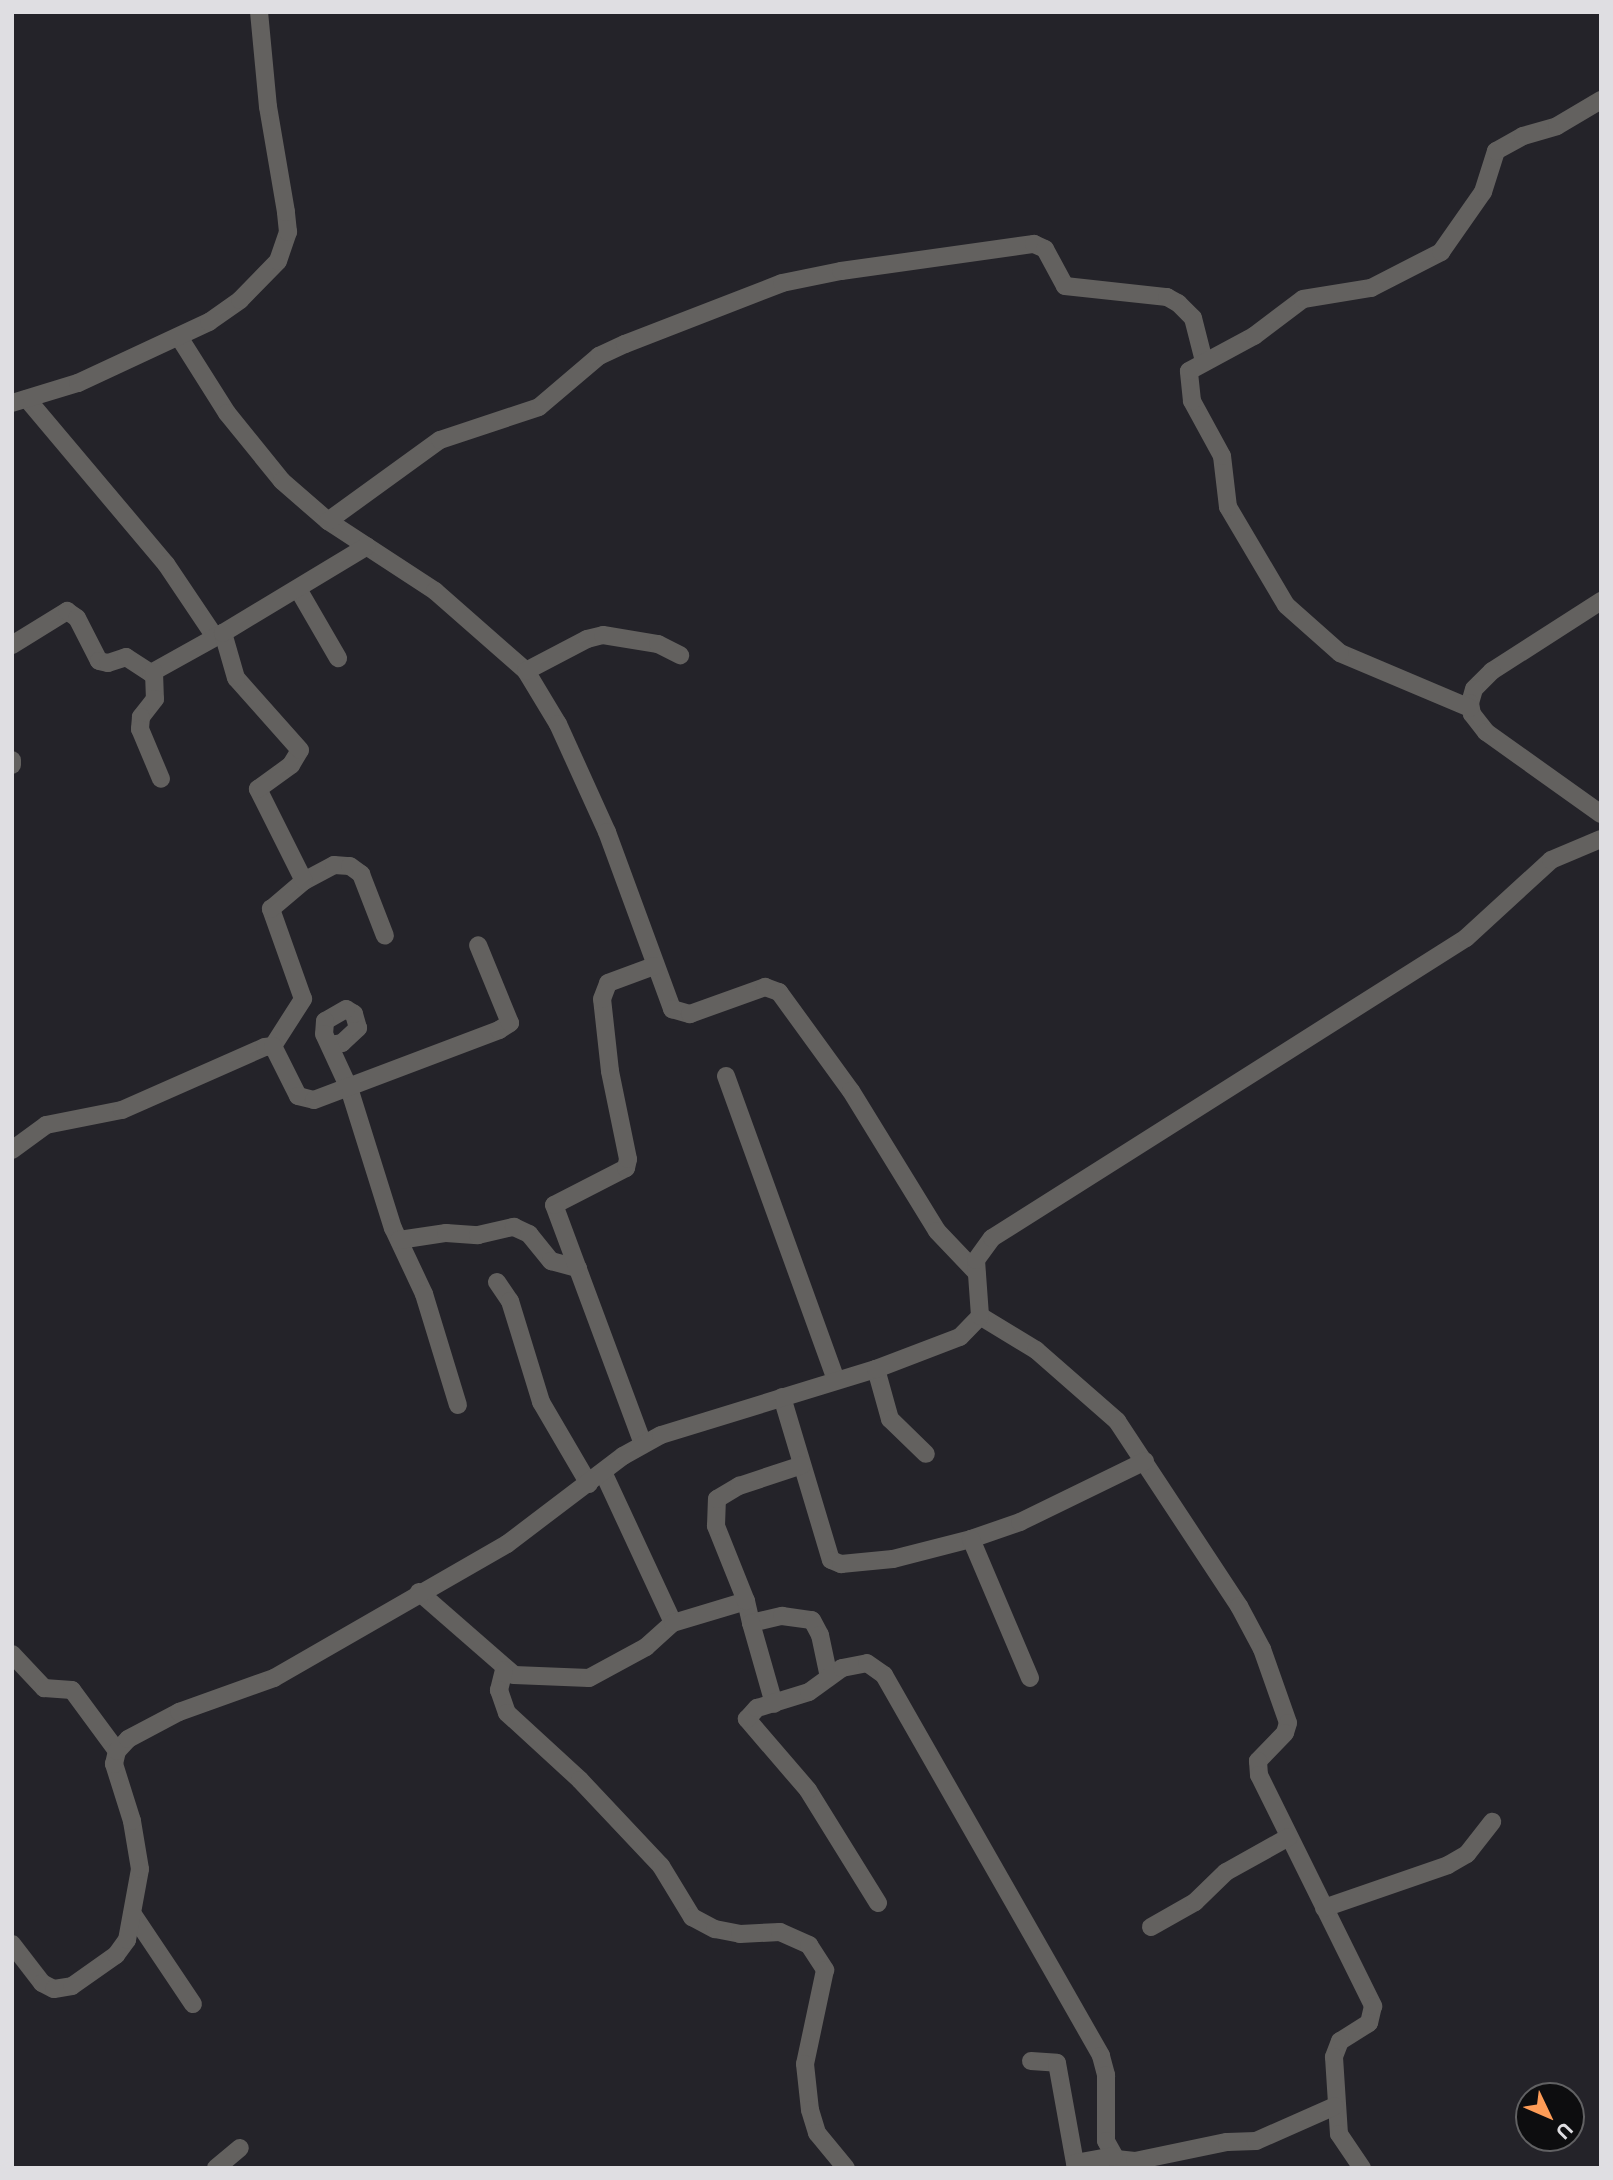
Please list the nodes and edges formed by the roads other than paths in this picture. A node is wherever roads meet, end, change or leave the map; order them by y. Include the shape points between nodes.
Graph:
1 (259, 12) edge
2 (1601, 100) edge
3 (179, 337) junction
4 (1204, 361) junction
5 (19, 401) edge
6 (328, 521) junction
7 (367, 546) junction
8 (298, 589) junction
9 (1601, 601) edge
10 (218, 633) junction
11 (12, 645) edge
12 (680, 655) dead end
13 (338, 658) dead end
14 (526, 671) junction
15 (154, 672) junction
16 (1470, 708) junction
17 (161, 779) dead end
18 (1601, 814) edge
19 (1601, 839) edge
20 (304, 881) junction
21 (385, 936) dead end
22 (478, 946) dead end
23 (654, 965) junction
24 (330, 1045) dead end
25 (273, 1046) junction
26 (726, 1076) dead end
27 (349, 1088) junction
28 (12, 1150) edge
29 (399, 1240) junction
30 (578, 1268) junction
31 (976, 1272) junction
32 (497, 1282) dead end
33 (980, 1316) junction
34 (876, 1368) junction
35 (836, 1380) junction
36 (782, 1397) junction
37 (458, 1405) dead end
38 (643, 1444) junction
39 (926, 1454) dead end
40 (1145, 1461) junction
41 (802, 1465) junction
42 (603, 1472) junction
43 (589, 1484) junction
44 (971, 1539) junction
45 (419, 1592) junction
46 (746, 1601) junction
47 (673, 1623) junction
48 (751, 1623) junction
49 (12, 1654) edge
50 (504, 1670) junction
51 (828, 1674) junction
52 (1030, 1678) dead end
53 (774, 1704) junction
54 (117, 1751) junction
55 (1492, 1822) dead end
56 (1289, 1837) junction
57 (878, 1903) dead end
58 (1324, 1908) junction
59 (134, 1916) junction
60 (1151, 1927) dead end
61 (12, 1944) edge
62 (193, 2004) dead end
63 (1031, 2061) dead end
64 (1335, 2106) junction
65 (240, 2148) dead end
66 (1113, 2156) junction
67 (1154, 2162) edge
68 (216, 2168) edge
69 (846, 2168) edge
70 (1362, 2168) edge

1 - 3 street via 268,107 286,212 284,248 278,261 240,300
2 - 4 street via 1557,126 1523,136 1496,151 1483,192 1441,252 1371,288 1303,299 1254,336
3 - 5 street via 78,383
3 - 6 street via 253,446 282,481
4 - 6 street via 1193,318 1178,303 1167,297 1065,286 1045,249 1034,244 841,271 782,283 612,350 539,407 440,440
4 - 16 street via 1189,371 1192,401 1216,439 1228,507 1286,605 1340,653
5 - 10 street via 166,564
6 - 7 street
7 - 8 street
7 - 14 street via 435,592
8 - 10 street
8 - 13 street
9 - 16 street via 1492,671 1474,689
10 - 15 street
10 - 20 street via 236,678 260,709 299,745 296,760 260,786 257,795
11 - 15 street via 67,611 77,618 99,661 126,657 148,673
12 - 14 street via 644,640 603,635
14 - 23 street via 558,724 602,821
15 - 17 street via 155,699 140,721
16 - 18 street via 1486,732
19 - 31 street via 1551,860 1466,938 992,1238 978,1254
20 - 21 street via 334,865 362,874
20 - 25 street via 271,909 303,999
22 - 27 street via 510,1023
23 - 30 street via 620,977 604,989 610,1071 628,1160 626,1168 614,1176 554,1205
23 - 31 street via 672,1009 680,1014 765,986 779,992 851,1091 937,1231
24 - 27 street
25 - 27 street via 298,1096 314,1100
25 - 28 street via 122,1110 46,1125
26 - 35 street
27 - 29 street
29 - 30 street via 446,1233 478,1235 514,1227 529,1234 551,1261
29 - 37 street via 424,1294
30 - 38 street
31 - 33 street
32 - 43 street via 510,1301 541,1402
33 - 34 street via 960,1337
33 - 40 street via 1037,1350 1108,1411
34 - 35 street
34 - 39 street via 890,1419
35 - 36 street
36 - 38 street
36 - 41 street
38 - 42 street
40 - 44 street via 1020,1522
40 - 56 street via 1239,1605 1262,1649 1288,1723 1257,1768
41 - 44 street via 835,1563 893,1559
41 - 46 street via 739,1486 717,1499 716,1525
42 - 43 street
42 - 47 street
43 - 45 street via 507,1544
44 - 52 street
45 - 50 street
45 - 54 street via 266,1682 163,1718
46 - 47 street
46 - 48 street
47 - 50 street via 646,1647 589,1678 538,1679
48 - 51 street via 782,1616 812,1620
48 - 53 street
49 - 54 street via 44,1688 72,1690
50 - 69 street via 499,1690 507,1713 580,1780 661,1866 692,1917 740,1934 796,1936 809,1945 825,1970 805,2064 810,2109 817,2133
51 - 53 street via 809,1692
51 - 66 street via 867,1663 884,1675 1101,2056 1106,2075 1106,2141
53 - 57 street via 757,1708 749,1723 808,1790
54 - 59 street via 114,1773 132,1822 140,1869
55 - 58 street via 1467,1854 1448,1865
56 - 58 street
56 - 60 street via 1226,1872 1195,1902
58 - 64 street via 1373,2006 1369,2023 1336,2047
59 - 61 street via 127,1940 116,1955 72,1986 54,1989 42,1983
59 - 62 street
63 - 66 street via 1057,2063 1075,2164
64 - 67 street via 1256,2141 1227,2142
64 - 70 street via 1343,2143
65 - 68 street
66 - 67 street via 1121,2162

